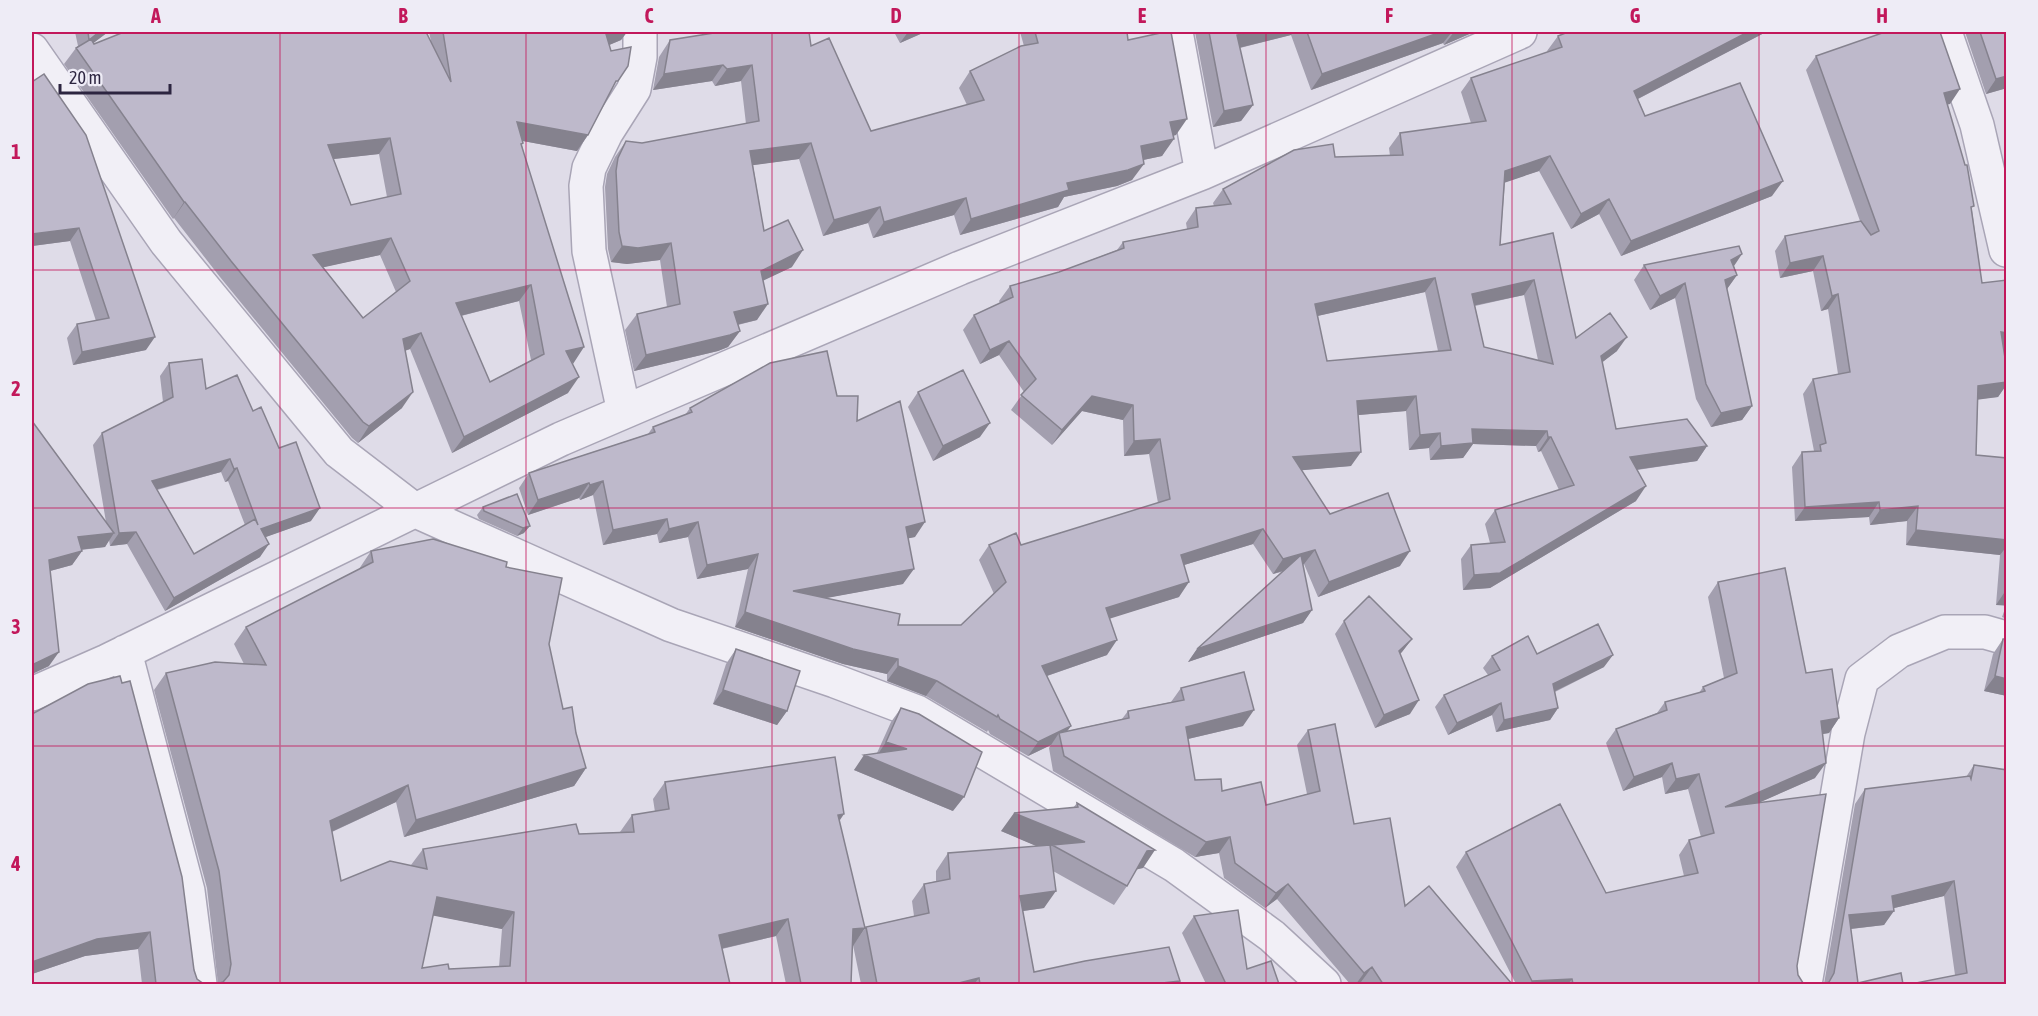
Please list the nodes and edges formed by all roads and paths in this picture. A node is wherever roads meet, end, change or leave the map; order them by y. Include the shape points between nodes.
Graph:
1 (640, 32) edge
2 (1176, 32) edge
3 (1520, 32) edge
4 (1945, 32) edge
5 (32, 50) edge
6 (1202, 173) junction
7 (2007, 250) edge
8 (624, 412) junction
9 (416, 511) junction
10 (2007, 638) edge
11 (125, 652) junction
12 (32, 694) edge
13 (200, 984) edge
14 (1324, 984) edge
15 (1805, 984) edge

1 - 8 street via 634,89 597,150 586,186 589,251
2 - 6 street
3 - 6 street
4 - 7 street via 1977,125
5 - 9 street via 166,242 339,452
6 - 8 street via 960,268
8 - 9 street
9 - 11 street
9 - 14 street via 671,625 917,712 1174,865 1272,936
10 - 15 street via 1985,632 1945,632 1899,651 1862,679 1848,733
11 - 12 street
11 - 13 street via 188,891

